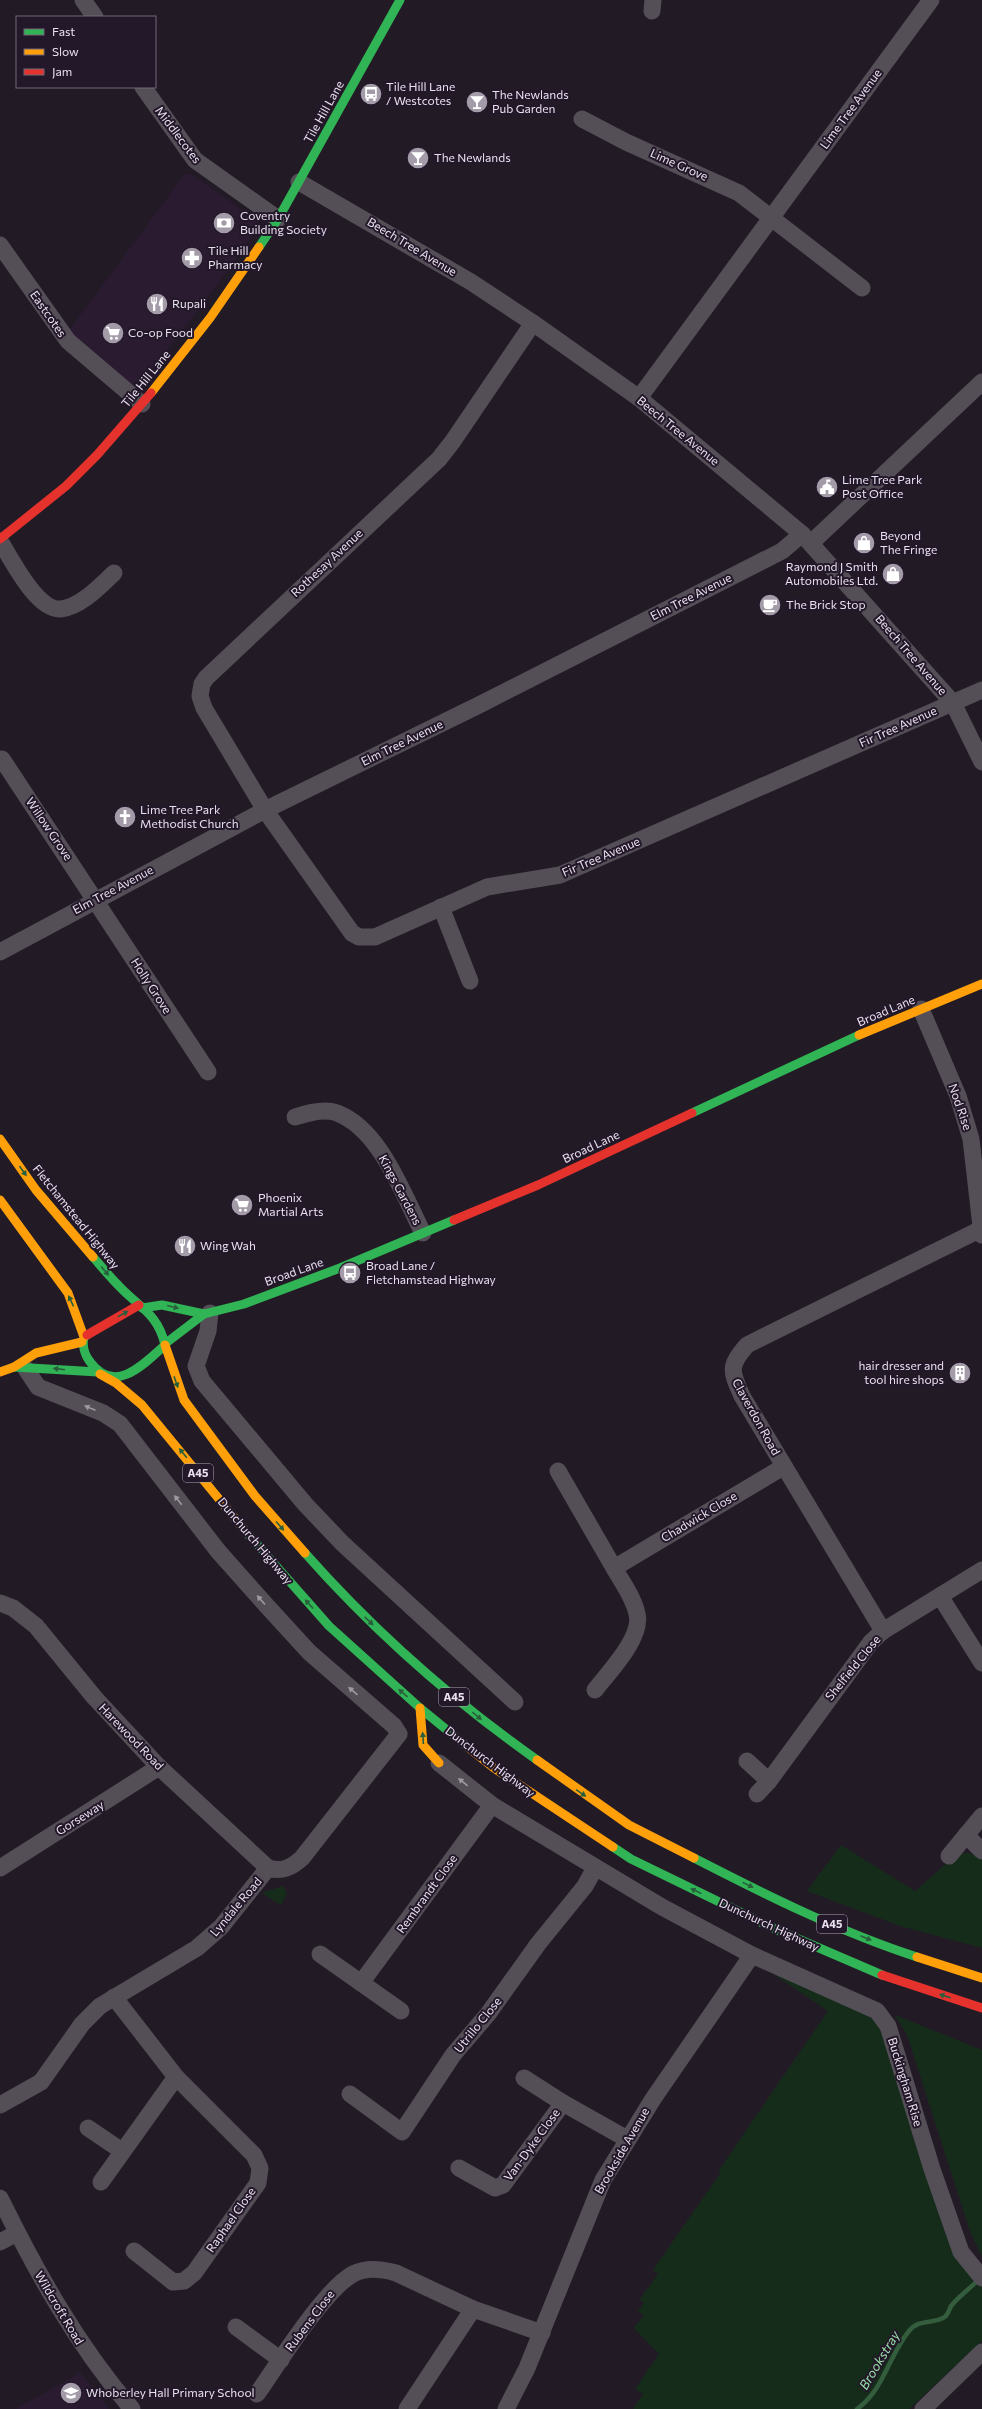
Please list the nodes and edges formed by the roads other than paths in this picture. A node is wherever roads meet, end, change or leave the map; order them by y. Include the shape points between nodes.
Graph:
1 (83, 0) edge
2 (400, 0) edge
3 (931, 0) edge
4 (94, 16) edge
5 (144, 88) edge
6 (582, 119) dead end
7 (300, 182) junction
8 (772, 218) junction
9 (278, 219) junction
10 (0, 245) edge
11 (862, 288) dead end
12 (533, 323) junction
13 (982, 382) edge
14 (639, 398) junction
15 (142, 404) junction
16 (807, 538) junction
17 (0, 540) edge
18 (114, 573) dead end
19 (982, 690) edge
20 (953, 703) junction
21 (2, 759) dead end
22 (982, 762) edge
23 (264, 810) junction
24 (96, 899) junction
25 (441, 907) junction
26 (0, 952) edge
27 (470, 981) dead end
28 (982, 984) edge
29 (921, 1009) junction
30 (208, 1072) dead end
31 (295, 1117) dead end
32 (0, 1139) edge
33 (0, 1200) edge
34 (982, 1232) edge
35 (423, 1233) junction
36 (140, 1307) junction
37 (207, 1314) junction
38 (83, 1340) junction
39 (166, 1344) junction
40 (20, 1368) junction
41 (0, 1372) edge
42 (99, 1373) junction
43 (555, 1466) dead end
44 (783, 1467) junction
45 (614, 1568) junction
46 (982, 1570) edge
47 (940, 1596) junction
48 (0, 1603) edge
49 (883, 1631) junction
50 (982, 1663) edge
51 (595, 1690) dead end
52 (515, 1702) dead end
53 (420, 1708) junction
54 (747, 1761) dead end
55 (439, 1763) joint
56 (159, 1767) junction
57 (769, 1781) junction
58 (757, 1794) dead end
59 (492, 1805) junction
60 (982, 1816) edge
61 (966, 1835) junction
62 (982, 1851) edge
63 (949, 1856) dead end
64 (0, 1868) edge
65 (268, 1868) junction
66 (595, 1868) junction
67 (320, 1954) dead end
68 (752, 1955) junction
69 (982, 1978) edge
70 (361, 1983) junction
71 (114, 1997) junction
72 (982, 2008) edge
73 (401, 2011) dead end
74 (176, 2077) junction
75 (524, 2078) dead end
76 (350, 2094) dead end
77 (563, 2103) junction
78 (0, 2105) edge
79 (88, 2128) dead end
80 (627, 2139) junction
81 (122, 2151) junction
82 (459, 2168) dead end
83 (101, 2182) dead end
84 (0, 2198) edge
85 (17, 2233) junction
86 (0, 2242) edge
87 (134, 2251) dead end
88 (982, 2278) edge
89 (473, 2309) junction
90 (236, 2327) dead end
91 (542, 2332) junction
92 (982, 2352) edge
93 (281, 2360) junction
94 (257, 2394) dead end
95 (132, 2409) edge
96 (407, 2409) edge
97 (506, 2409) edge
98 (922, 2409) edge

1 - 4 street
2 - 7 main road, Tile Hill Lane
3 - 8 street, Lime Tree Avenue
5 - 9 street, Middlecotes via 195,160
6 - 8 street, Lime Grove via 626,142 732,189
7 - 9 main road, Tile Hill Lane
7 - 12 street, Beech Tree Avenue via 464,278
8 - 11 street
8 - 14 street, Lime Tree Avenue
9 - 15 main road, Tile Hill Lane via 213,313
10 - 15 street, Eastcotes via 68,342
12 - 14 street, Beech Tree Avenue
12 - 23 street, Rothesay Avenue via 439,459 202,684 200,696 204,708
13 - 16 street, Elm Tree Avenue
14 - 16 street, Beech Tree Avenue
15 - 17 main road, Tile Hill Lane via 66,486
16 - 20 street, Beech Tree Avenue
16 - 23 street, Elm Tree Avenue via 477,706
17 - 18 street via 38,599 50,608 62,609 72,606
19 - 20 street, Fir Tree Avenue
20 - 22 street, Beech Tree Avenue
20 - 25 street, Fir Tree Avenue via 560,875 487,887
21 - 24 street, Willow Grove
23 - 24 street, Elm Tree Avenue
23 - 25 street, Fir Tree Avenue via 347,928 359,937 374,937
24 - 26 street, Elm Tree Avenue
24 - 30 street, Holly Grove
25 - 27 street
28 - 29 main road, Broad Lane
29 - 34 street, Nod Rise via 958,1096 971,1139
29 - 35 main road, Broad Lane via 868,1031 538,1185
31 - 35 street, Kings Gardens via 312,1112 336,1112 359,1125 385,1158
32 -> 36 main road, Fletchamstead Highway via 36,1190 118,1286
38 -> 33 main road via 68,1293
34 - 44 street, Claverdon Road via 747,1345 739,1354 734,1361 732,1373 742,1396
35 - 37 main road, Broad Lane via 244,1304
36 -> 37 main road, Broad Lane via 162,1305
38 -> 36 main road
36 - 39 main road, Fletchamstead Highway via 150,1313 158,1323
37 - 39 main road, Broad Lane
37 - 52 street via 208,1331 196,1366 202,1381 305,1504 342,1543
38 - 40 main road via 36,1353
38 - 42 main road via 86,1354
39 - 42 main road, Broad Lane via 131,1373 113,1378
39 -> 69 main road, A45 via 177,1385 184,1400 255,1496 346,1600 420,1668 490,1727 629,1825 716,1870 790,1906 887,1947
40 - 41 main road
42 -> 40 main road
65 -> 40 street, Lyndale Road via 288,1868 302,1858 399,1734 394,1726 309,1652 266,1605 218,1551 120,1424 103,1413 38,1387
53 -> 42 main road, Dunchurch Highway / A45 via 329,1626 248,1534 142,1405 116,1383
43 - 45 street
44 - 45 street, Chadwick Close
44 - 49 street, Claverdon Road
45 - 51 street via 634,1605 638,1624 635,1636
46 - 47 street, Shelfield Close
47 - 49 street, Shelfield Close
47 - 50 street
48 - 56 street, Harewood Road via 19,1612 36,1626 94,1697
49 - 57 street, Shelfield Close via 857,1660
55 -> 53 main road via 423,1745
72 -> 53 main road, Dunchurch Highway / A45 via 877,1973 775,1929 631,1859 494,1768
54 - 57 street
59 -> 55 street
56 - 64 street, Gorseway
56 - 65 street, Harewood Road
57 - 58 street, Shelfield Close
59 - 66 street
59 - 70 street, Rembrandt Close
60 - 61 street
61 - 62 street
61 - 63 street
65 - 71 street, Lyndale Road via 221,1927 201,1945
66 - 68 street
66 - 76 street, Utrillo Close via 585,1886 538,1944 488,2014 453,2055 402,2132
67 - 70 street
68 - 80 street, Brookside Avenue
68 - 88 street, Buckingham Rise via 877,2012 888,2026 932,2169 961,2252
70 - 73 street
71 - 74 street, Raphael Close
71 - 78 street, Lyndale Road via 90,2014 41,2082
74 - 81 street
74 - 87 street, Raphael Close via 254,2155 260,2168 260,2175 258,2183 194,2273 184,2282 173,2282
75 - 77 street, Van-Dyke Close
77 - 80 street, Van-Dyke Close
77 - 82 street, Van-Dyke Close via 503,2185 495,2188 488,2186
79 - 81 street
80 - 91 street, Brookside Avenue via 600,2185
81 - 83 street
84 - 85 street, Wildcroft Road
85 - 86 street
85 - 95 street, Wildcroft Road via 36,2271 78,2340
89 - 91 street, Rubens Close
89 - 93 street, Rubens Close via 396,2273 382,2269 355,2274 336,2286
89 - 96 street
90 - 93 street, Rubens Close
91 - 97 street, Brookside Avenue
92 - 98 street
93 - 94 street, Rubens Close

